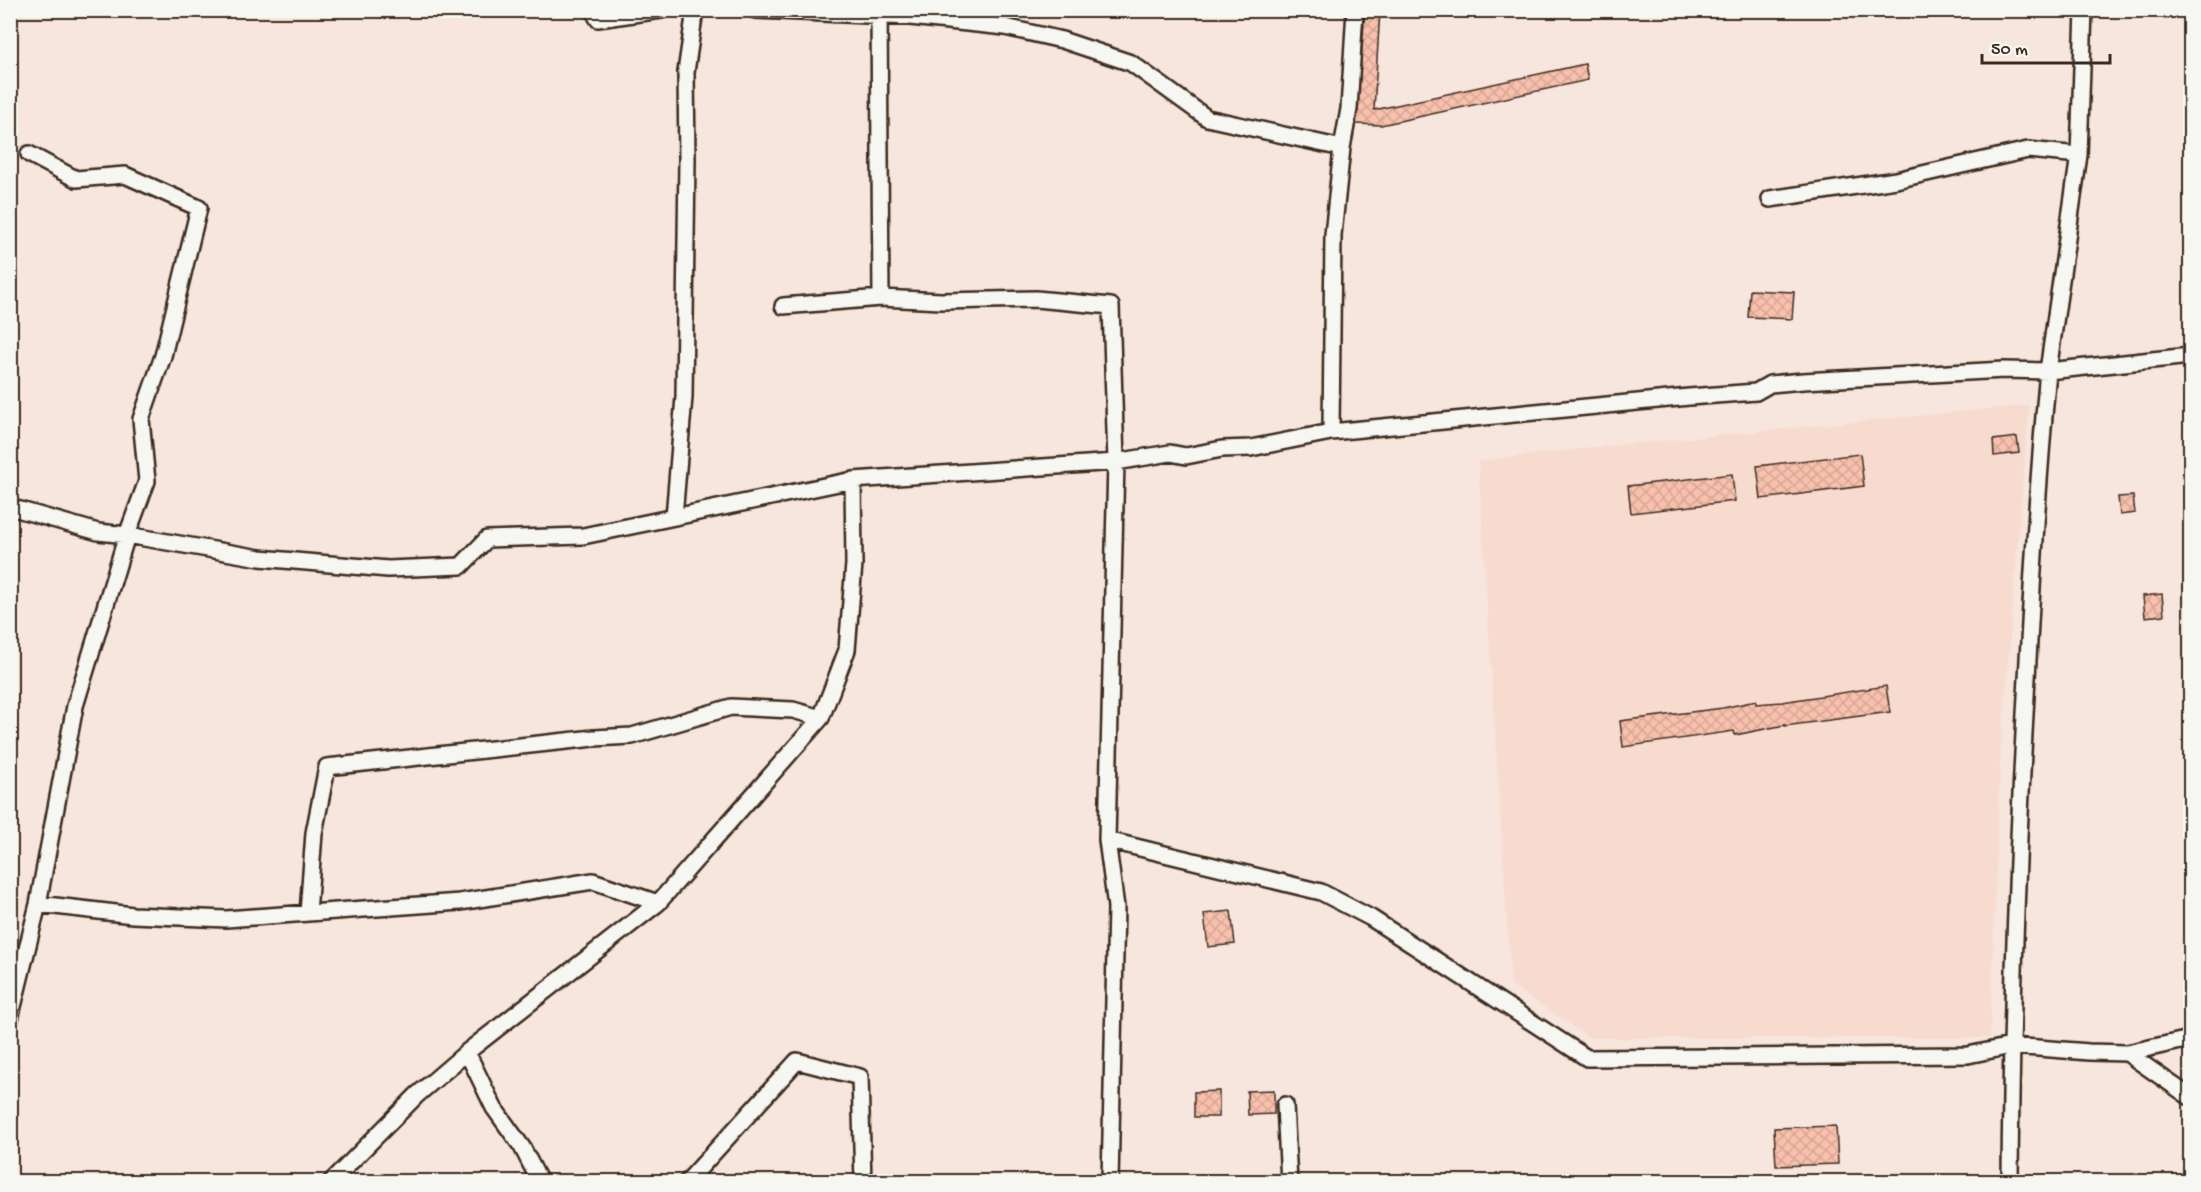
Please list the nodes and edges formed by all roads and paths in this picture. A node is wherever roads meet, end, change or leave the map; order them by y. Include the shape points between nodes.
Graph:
1 (593, 10) edge
2 (661, 10) edge
3 (696, 10) edge
4 (755, 10) edge
5 (1354, 10) edge
6 (2084, 10) edge
7 (879, 13) edge
8 (1342, 148) junction
9 (29, 154) dead end
10 (2079, 155) junction
11 (1770, 199) dead end
12 (881, 298) junction
13 (783, 306) dead end
14 (2190, 356) edge
15 (2048, 371) junction
16 (1331, 432) junction
17 (1116, 462) junction
18 (853, 480) junction
19 (10, 507) edge
20 (674, 517) junction
21 (127, 535) junction
22 (821, 718) junction
23 (1107, 840) junction
24 (658, 903) junction
25 (38, 904) junction
26 (308, 913) junction
27 (10, 1019) edge
28 (2190, 1039) edge
29 (2011, 1046) junction
30 (467, 1052) junction
31 (2127, 1053) junction
32 (2190, 1097) edge
33 (1285, 1105) dead end
34 (332, 1182) edge
35 (540, 1182) edge
36 (687, 1182) edge
37 (863, 1182) edge
38 (1110, 1182) edge
39 (1289, 1182) edge
40 (2010, 1182) edge

1 - 2 street via 598,19
3 - 20 street via 686,72 684,397
4 - 7 street
5 - 8 street via 1349,109
6 - 10 street
7 - 8 street via 1005,27 1062,40 1131,63 1207,118
7 - 12 street
8 - 16 street via 1333,236
9 - 21 street via 76,179 125,175 199,208 163,356 141,419 147,481
10 - 11 street via 2028,150 1896,180
10 - 15 street
12 - 13 street
12 - 17 street via 1036,298 1111,306
14 - 15 street
15 - 16 street via 1803,381 1770,384 1756,392
15 - 29 street via 2023,746
16 - 17 street via 1251,448 1186,456 1170,453
17 - 18 street
17 - 23 street
18 - 20 street
18 - 22 street via 854,564 847,650
19 - 21 street via 98,532
20 - 21 street via 583,536 487,540 461,566 398,569 260,558
21 - 25 street via 75,706
22 - 24 street
22 - 26 street via 793,710 730,707 632,736 327,767 314,833
23 - 29 street via 1321,892 1371,918 1587,1058 1968,1055
23 - 38 street via 1116,907
24 - 26 street via 592,881 460,902
24 - 30 street
25 - 26 street via 226,920
25 - 27 street
28 - 31 street
29 - 31 street
29 - 40 street
30 - 34 street via 417,1095
30 - 35 street via 494,1108 522,1147
31 - 32 street
33 - 39 street
36 - 37 street via 797,1061 860,1077

